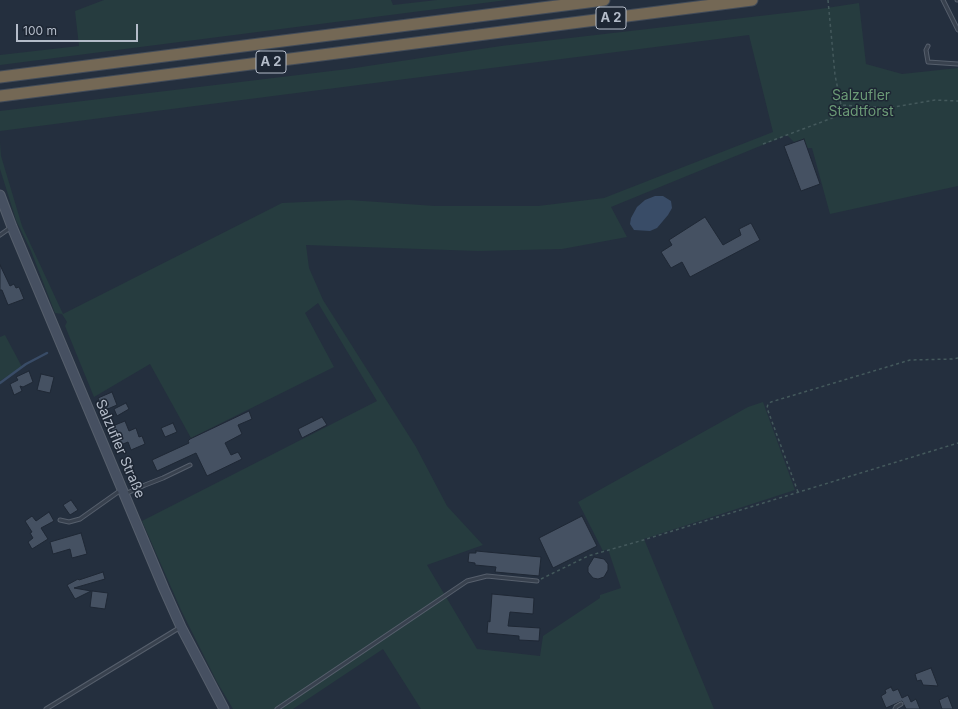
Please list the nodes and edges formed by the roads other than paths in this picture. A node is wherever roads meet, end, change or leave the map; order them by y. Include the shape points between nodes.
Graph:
1 (604, 0) edge
2 (752, 0) edge
3 (943, 0) edge
4 (958, 30) edge
5 (928, 46) dead end
6 (958, 64) edge
7 (0, 77) edge
8 (0, 96) edge
9 (0, 195) edge
10 (12, 227) junction
11 (0, 235) edge
12 (190, 465) dead end
13 (122, 492) junction
14 (60, 520) dead end
15 (537, 581) road end
16 (181, 627) junction
17 (901, 704) dead end
18 (46, 709) edge
19 (224, 709) edge
20 (277, 709) edge
21 (895, 709) edge

1 - 7 highway, A 2
2 - 8 highway, A 2
3 - 4 lane
5 - 6 lane via 928,62
9 - 10 main road, Salzufler Straße
10 - 11 lane
10 - 13 main road, Salzufler Straße
12 - 13 lane via 163,478
13 - 14 lane via 80,519 69,522
13 - 16 main road, Salzufler Straße
15 - 20 lane via 487,576 467,581
16 - 18 lane
16 - 19 main road, Salzufler Straße
17 - 21 lane

